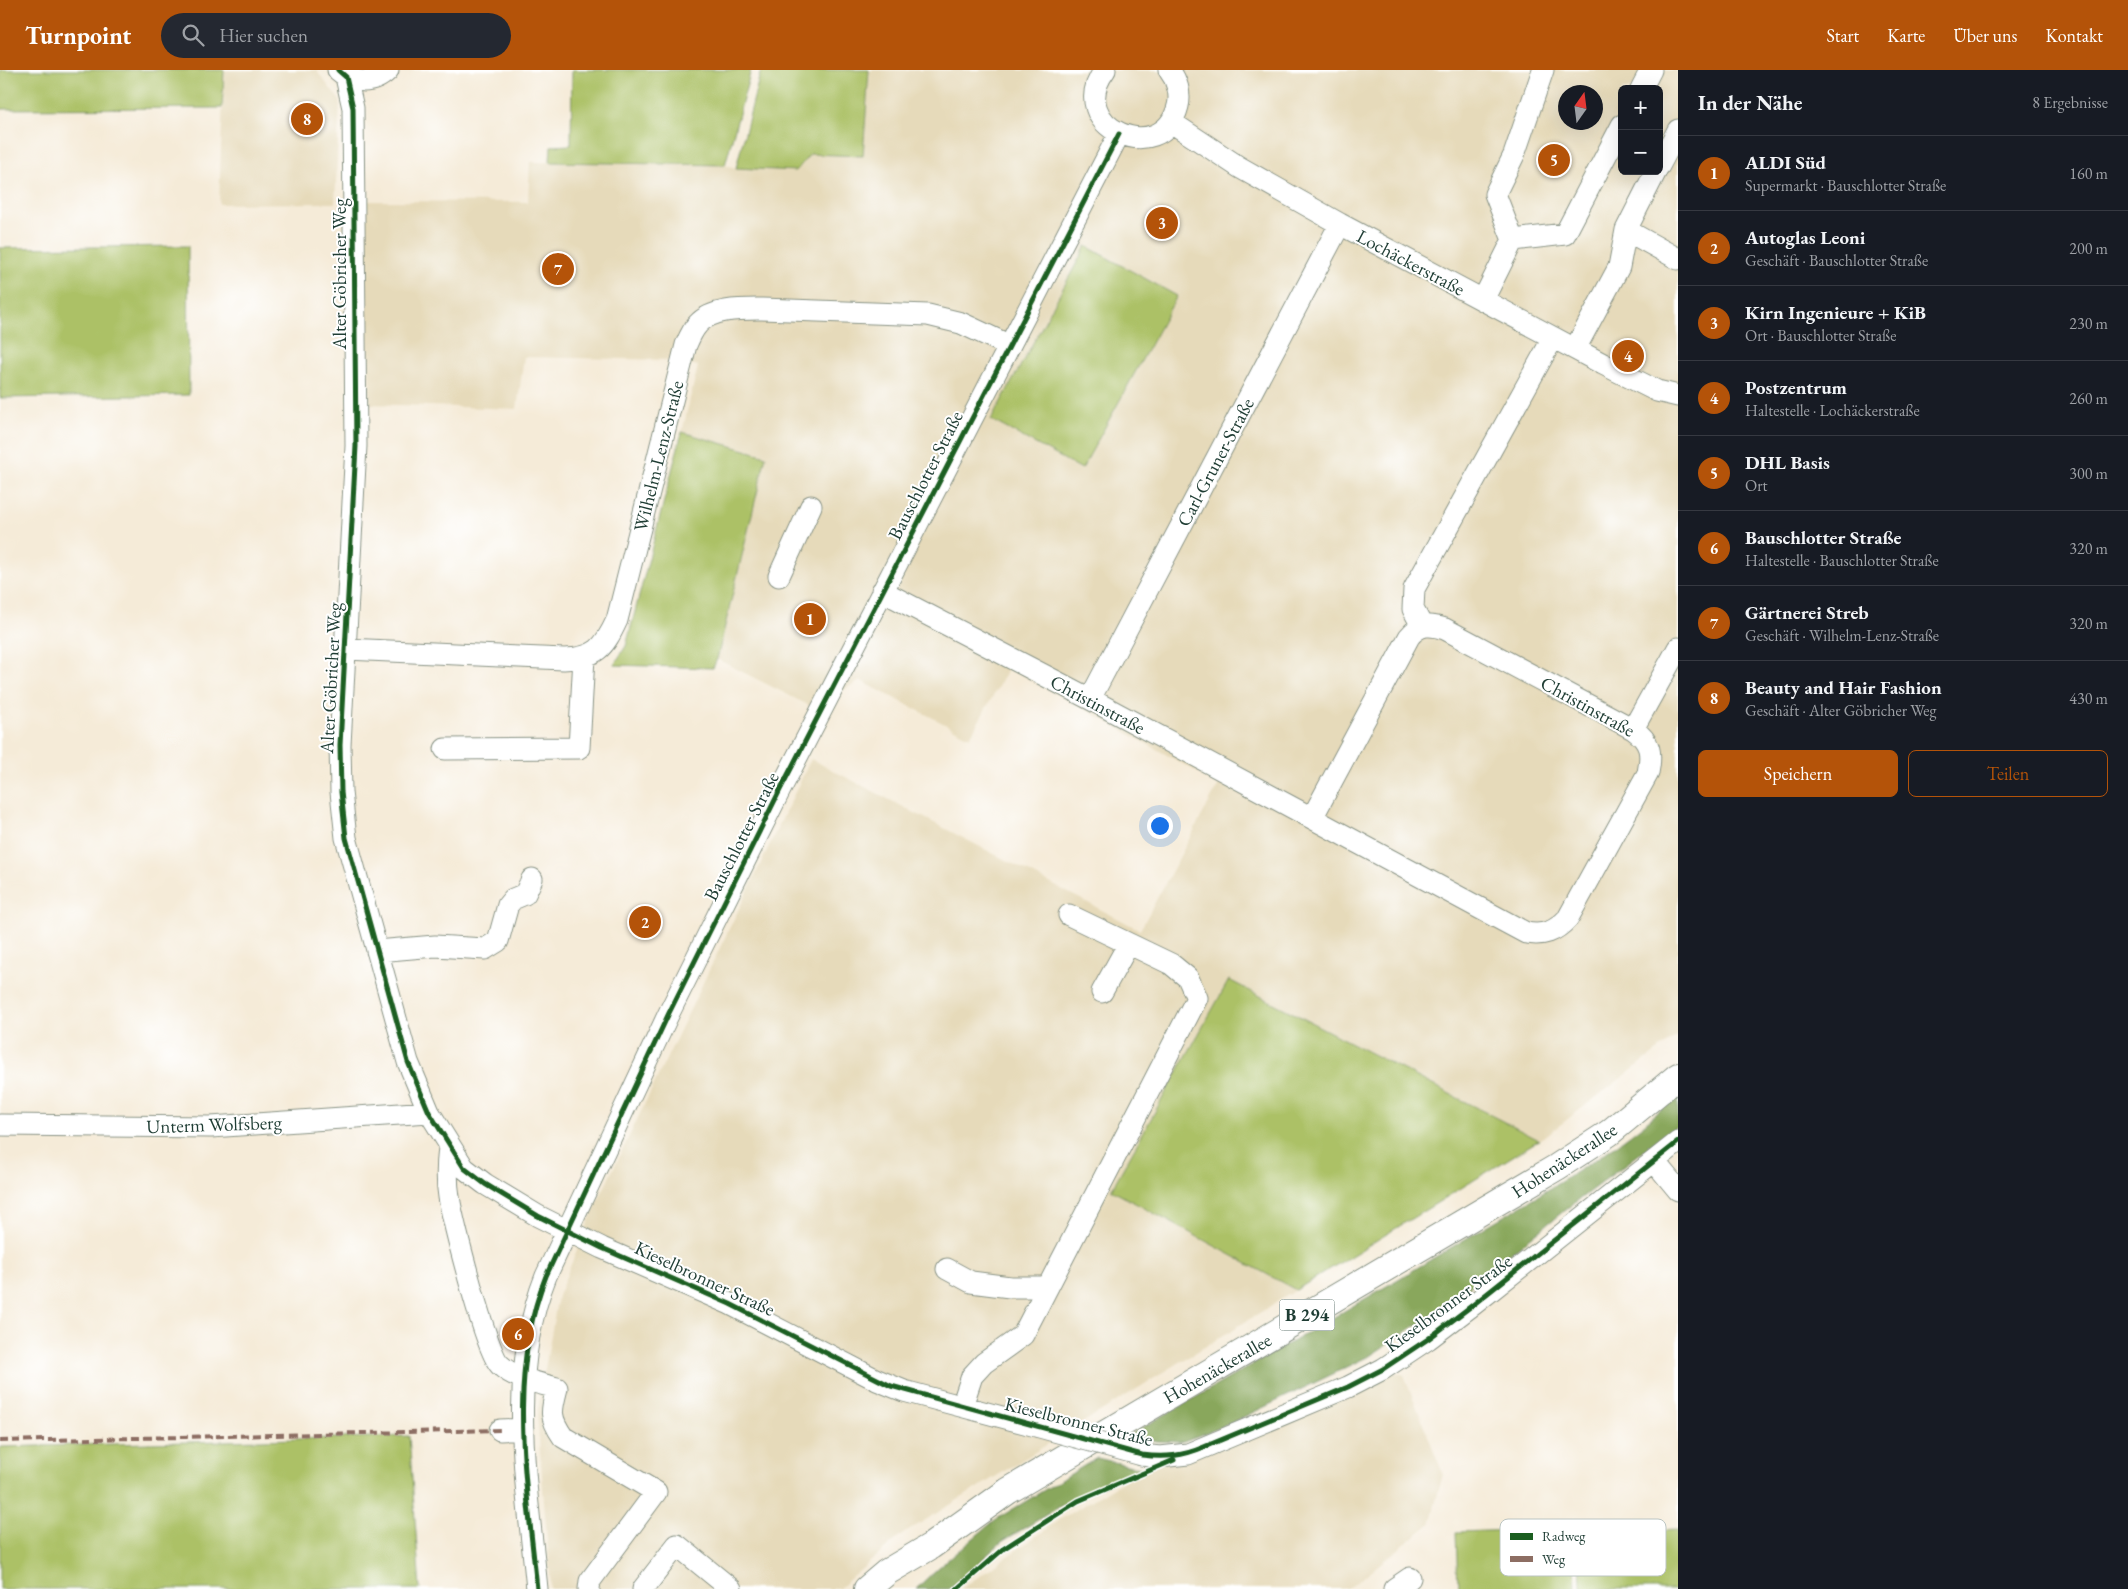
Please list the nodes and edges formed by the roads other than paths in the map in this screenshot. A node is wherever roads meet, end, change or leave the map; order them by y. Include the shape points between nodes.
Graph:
1 (388, 70) edge
2 (1169, 70) edge
3 (1543, 70) edge
4 (1651, 70) edge
5 (1097, 72) edge
6 (350, 76) edge
7 (1643, 85) edge
8 (1171, 122) junction
9 (1619, 130) edge
10 (1678, 130) edge
11 (1119, 134) junction
12 (1663, 158) edge
13 (1654, 175) edge
14 (1340, 224) junction
15 (1626, 230) junction
16 (1513, 240) junction
17 (1678, 259) edge
18 (1482, 300) junction
19 (1553, 338) junction
20 (1008, 345) junction
21 (1575, 349) junction
22 (1657, 391) junction
23 (1678, 396) edge
24 (1678, 411) edge
25 (811, 506) dead end
26 (779, 576) dead end
27 (882, 592) junction
28 (1422, 626) junction
29 (1678, 648) edge
30 (346, 649) junction
31 (584, 658) junction
32 (1090, 699) junction
33 (1633, 729) junction
34 (445, 750) dead end
35 (1312, 818) junction
36 (532, 879) dead end
37 (1070, 915) dead end
38 (1128, 945) junction
39 (377, 951) junction
40 (1102, 992) dead end
41 (1678, 1076) edge
42 (428, 1112) junction
43 (0, 1125) edge
44 (1678, 1142) edge
45 (450, 1147) junction
46 (1654, 1161) junction
47 (1678, 1190) edge
48 (567, 1230) junction
49 (947, 1269) dead end
50 (1047, 1287) junction
51 (523, 1378) junction
52 (962, 1406) junction
53 (523, 1429) junction
54 (500, 1430) dead end
55 (931, 1546) junction
56 (537, 1589) edge
57 (589, 1589) edge
58 (643, 1589) edge
59 (731, 1589) edge
60 (867, 1589) edge
61 (892, 1589) edge

1 - 6 street via 380,77
2 - 8 street via 1179,96
3 - 16 street via 1514,155 1494,194
4 - 7 street
5 - 11 street via 1097,110 1104,122
6 - 30 street, Alter Göbricher Weg via 356,446
8 - 11 street via 1145,138
8 - 14 street, Lochäckerstraße via 1238,167
9 - 16 street via 1565,234
10 - 12 street
11 - 20 street, Bauschlotter Straße
13 - 15 street
14 - 18 street, Lochäckerstraße
14 - 32 street, Carl-Gruner-Straße
15 - 17 street
15 - 21 street via 1619,267
16 - 18 street
18 - 19 street, Lochäckerstraße
19 - 21 street, Lochäckerstraße
19 - 28 street via 1414,589 1413,609
20 - 27 street, Bauschlotter Straße
20 - 31 street, Wilhelm-Lenz-Straße via 961,323 928,315 739,309 698,323 686,344 617,620 606,642
21 - 22 street, Lochäckerstraße
22 - 23 street, Lochäckerstraße
22 - 24 street, Lochäckerstraße
25 - 26 street
27 - 32 street, Christinstraße
27 - 48 street, Bauschlotter Straße via 669,1013
28 - 33 street, Christinstraße via 1445,629
28 - 35 street via 1409,637
29 - 33 street
30 - 31 street
30 - 39 street, Alter Göbricher Weg via 340,745 341,792 346,838
31 - 34 street via 579,748
32 - 35 street, Christinstraße
33 - 35 street, Christinstraße via 1650,747 1648,773 1568,918 1550,933 1526,933
36 - 39 street via 525,894 513,899 506,908 500,938 491,947 478,950 435,946
37 - 38 street
38 - 40 street
38 - 50 street via 1171,964 1188,978 1197,998
39 - 42 street, Alter Göbricher Weg via 408,1062
41 - 55 main road, Hohenäckerallee / B 294 via 1609,1133 1557,1167 1008,1491
42 - 43 street, Unterm Wolfsberg via 211,1127
42 - 45 street, Alter Göbricher Weg
44 - 46 street, Kieselbronner Straße
45 - 48 street, Alter Göbricher Weg via 464,1168 485,1184
45 - 51 street via 446,1173 449,1198 483,1324 500,1365
46 - 47 street
46 - 52 street, Kieselbronner Straße, bridge via 1474,1304 1383,1369 1348,1387 1188,1454 1142,1455
48 - 51 street, Bauschlotter Straße via 535,1304
48 - 52 street, Kieselbronner Straße via 730,1304 878,1380 904,1391
49 - 50 street via 971,1282
50 - 52 street via 1023,1335 984,1363 972,1376
51 - 53 street, Bauschlotter Straße
51 - 57 street via 557,1388 551,1409 553,1423 563,1437 656,1492 590,1581
53 - 54 street
53 - 56 street, Bauschlotter Straße
55 - 60 main road, Hohenäckerallee / B 294 via 887,1572
55 - 61 main road, Hohenäckerallee / B 294
58 - 59 street via 677,1544

